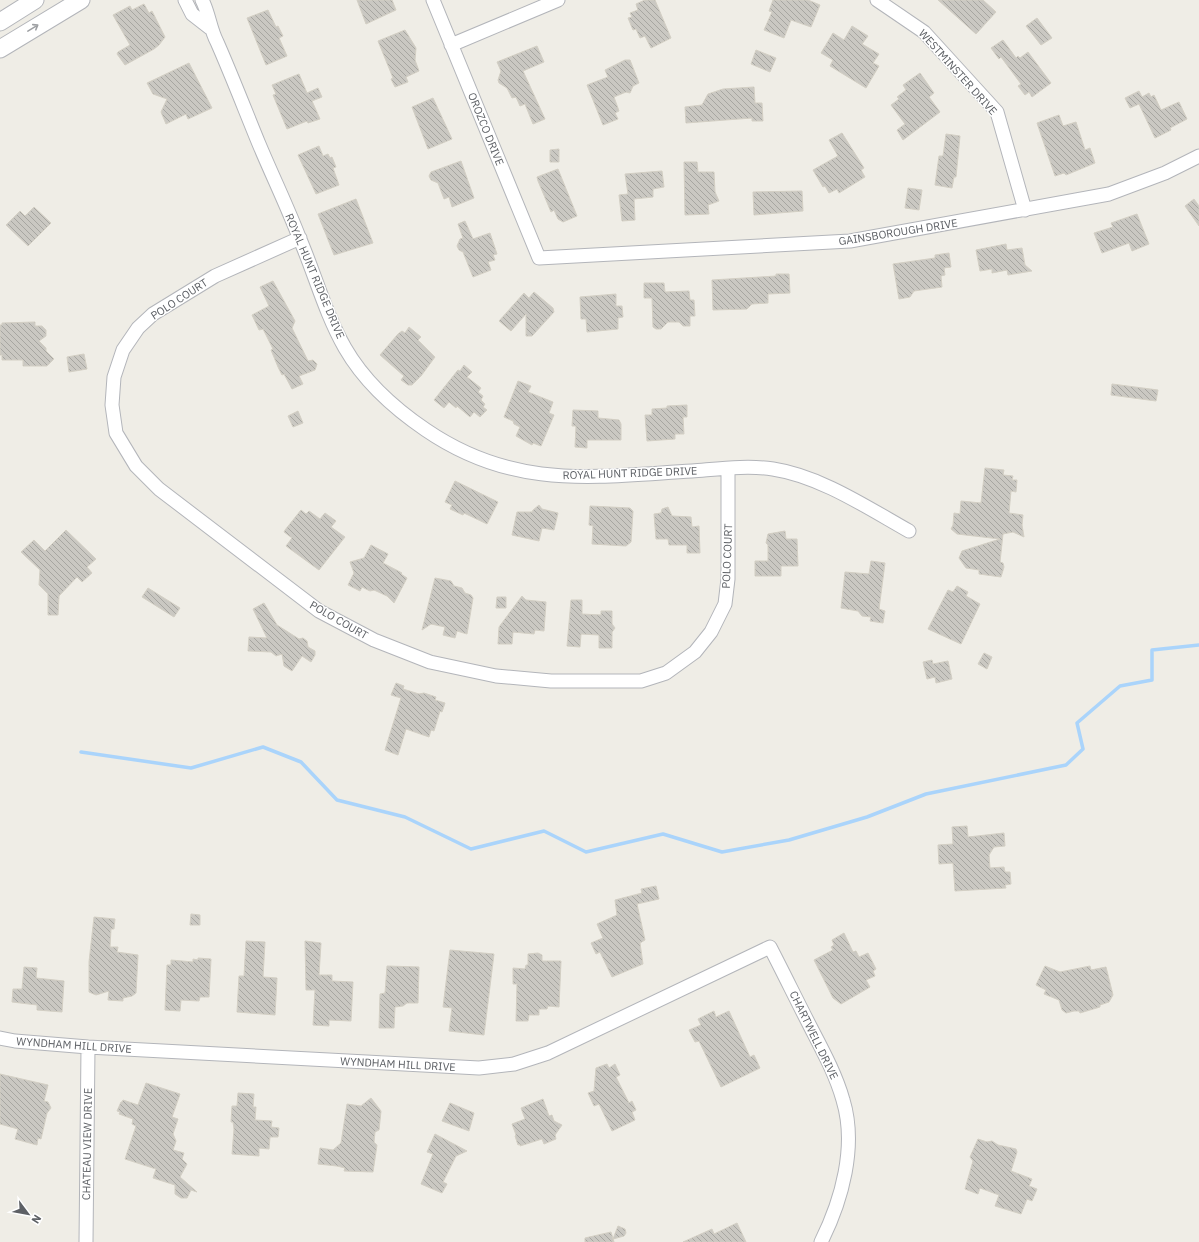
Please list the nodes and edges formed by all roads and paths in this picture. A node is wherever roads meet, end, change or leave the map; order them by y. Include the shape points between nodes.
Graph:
1 (35, 0) edge
2 (80, 0) edge
3 (184, 0) edge
4 (202, 0) edge
5 (433, 0) edge
6 (558, 0) edge
7 (877, 0) edge
8 (0, 22) edge
9 (210, 28) junction
10 (451, 45) junction
11 (0, 49) edge
12 (1199, 156) edge
13 (1025, 210) junction
14 (300, 238) junction
15 (539, 258) joint
16 (728, 469) junction
17 (909, 530) dead end
18 (770, 946) joint
19 (0, 1038) edge
20 (88, 1047) junction
21 (86, 1242) edge
22 (822, 1242) edge

1 - 8 street
11 -> 2 street
3 - 9 street, ROYAL HUNT RIDGE DRIVE via 192,14
4 - 9 street, ROYAL HUNT RIDGE DRIVE
5 - 10 street, OROZCO DRIVE
6 - 10 street
7 - 13 street, WESTMINSTER DRIVE via 924,32 997,112
9 - 14 street, ROYAL HUNT RIDGE DRIVE
10 - 15 street, OROZCO DRIVE
12 - 13 street, GAINSBOROUGH DRIVE via 1165,173 1109,194
13 - 15 street, GAINSBOROUGH DRIVE via 850,241
14 - 16 street, ROYAL HUNT RIDGE DRIVE via 328,314 362,372 388,400 441,439 483,460 545,476 614,476
14 - 16 street, POLO COURT via 215,276 153,314 138,328 123,350 114,377 112,405 116,433 136,466 158,489 319,611 374,640 430,662 496,676 550,681 641,681 666,673 699,647 711,632 725,604 728,579
16 - 17 street, ROYAL HUNT RIDGE DRIVE via 770,469 807,478
18 - 20 street, WYNDHAM HILL DRIVE via 548,1053 514,1064 479,1068
18 - 22 street, CHARTWELL DRIVE via 832,1068 844,1102 848,1136 847,1162 841,1190
19 - 20 street, WYNDHAM HILL DRIVE
20 - 21 street, CHATEAU VIEW DRIVE

